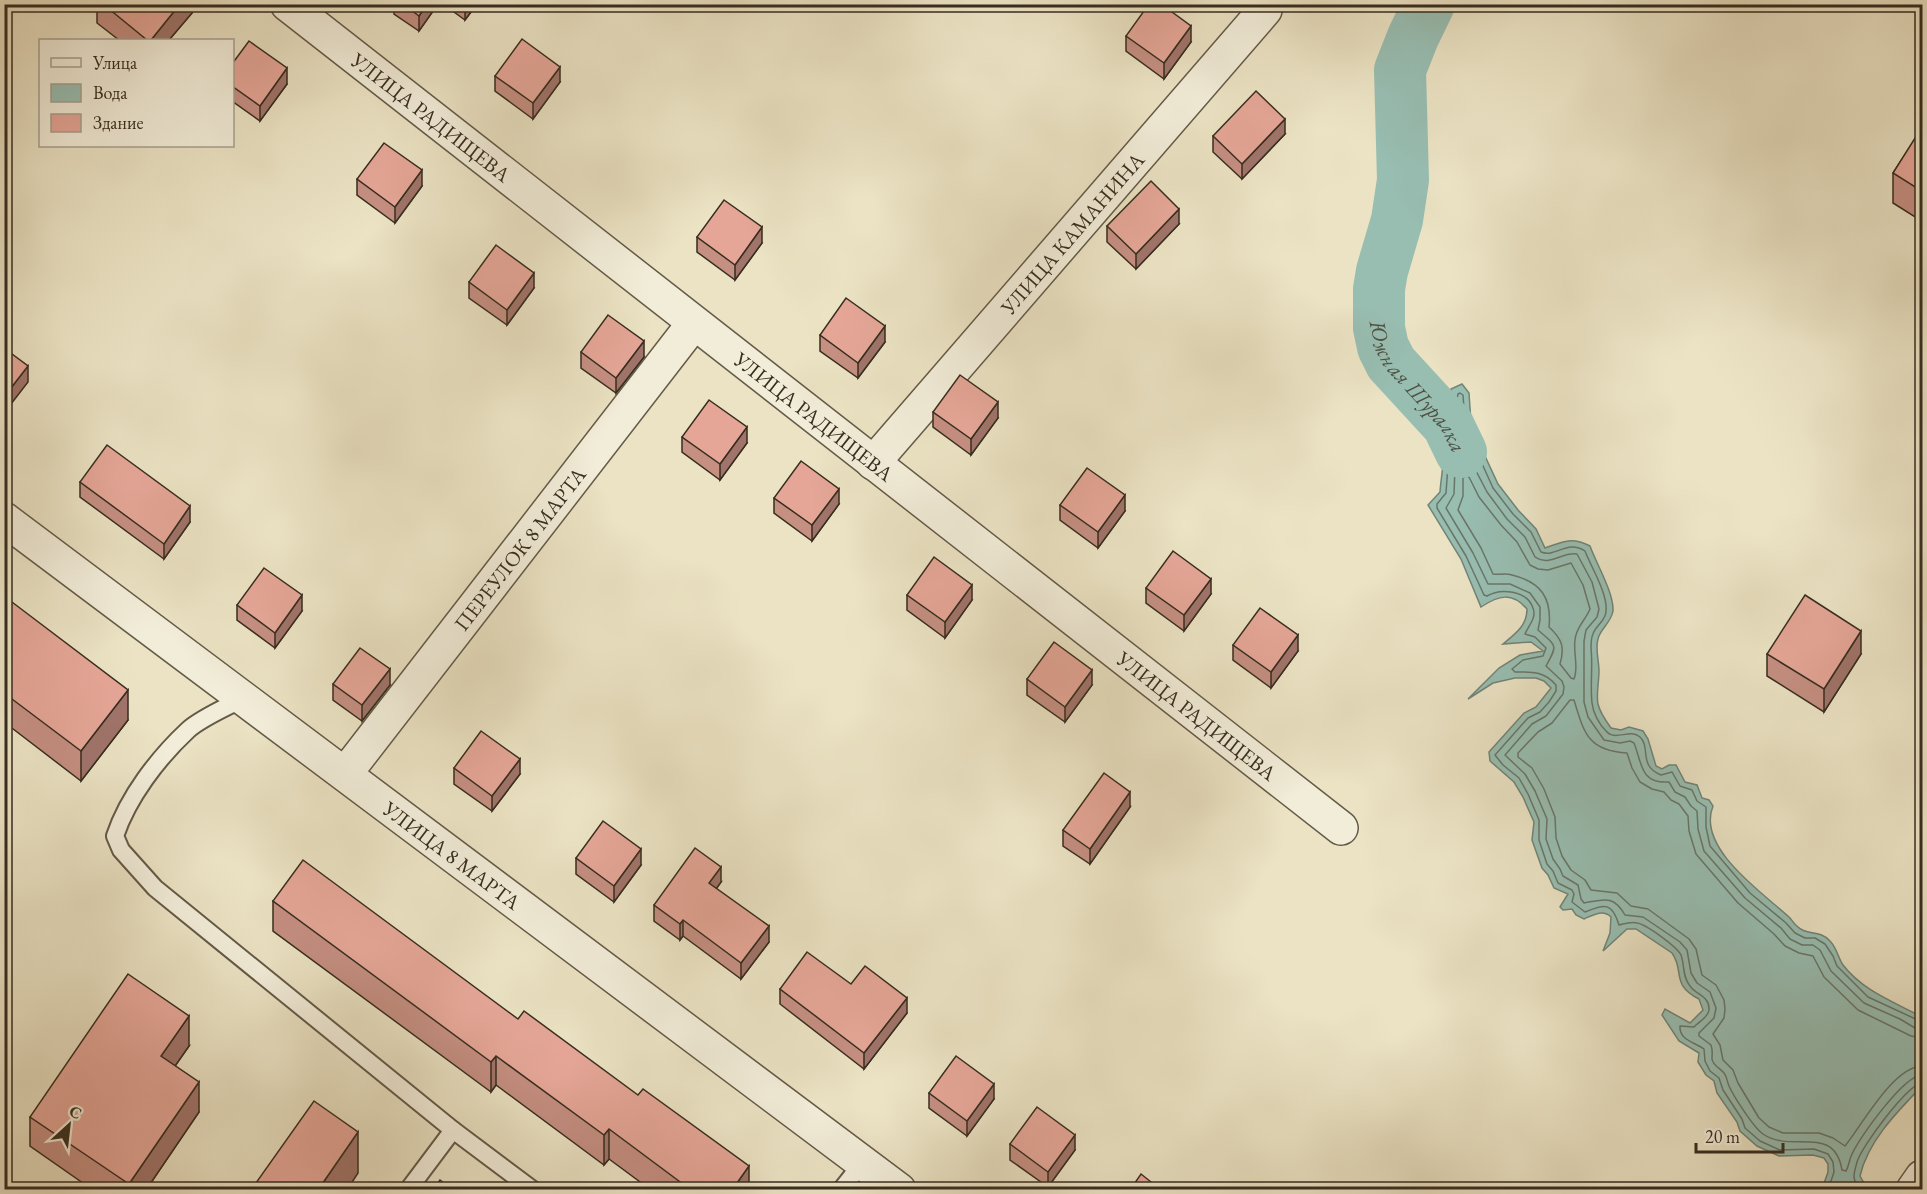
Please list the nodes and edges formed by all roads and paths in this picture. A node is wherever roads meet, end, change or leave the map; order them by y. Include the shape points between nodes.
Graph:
1 (287, 4) edge
2 (1258, 4) edge
3 (694, 323) junction
4 (873, 463) junction
5 (4, 519) edge
6 (244, 698) junction
7 (345, 774) junction
8 (1341, 828) dead end
9 (453, 1130) junction
10 (863, 1162) junction
11 (1923, 1177) edge
12 (408, 1190) edge
13 (533, 1190) edge
14 (841, 1190) edge
15 (899, 1190) edge
16 (1913, 1190) edge

1 - 3 street, УЛИЦА РАДИЩЕВА
2 - 4 street, УЛИЦА КАМАНИНА via 1265,10
3 - 4 street, УЛИЦА РАДИЩЕВА
3 - 7 street, ПЕРЕУЛОК 8 МАРТА
4 - 8 street, УЛИЦА РАДИЩЕВА
5 - 6 street, УЛИЦА 8 МАРТА
6 - 7 street, УЛИЦА 8 МАРТА
6 - 9 lane via 189,729 143,780 115,836 121,850 155,888
7 - 10 street, УЛИЦА 8 МАРТА
9 - 12 lane
9 - 13 lane
10 - 14 lane
10 - 15 street, УЛИЦА 8 МАРТА
11 - 16 street

